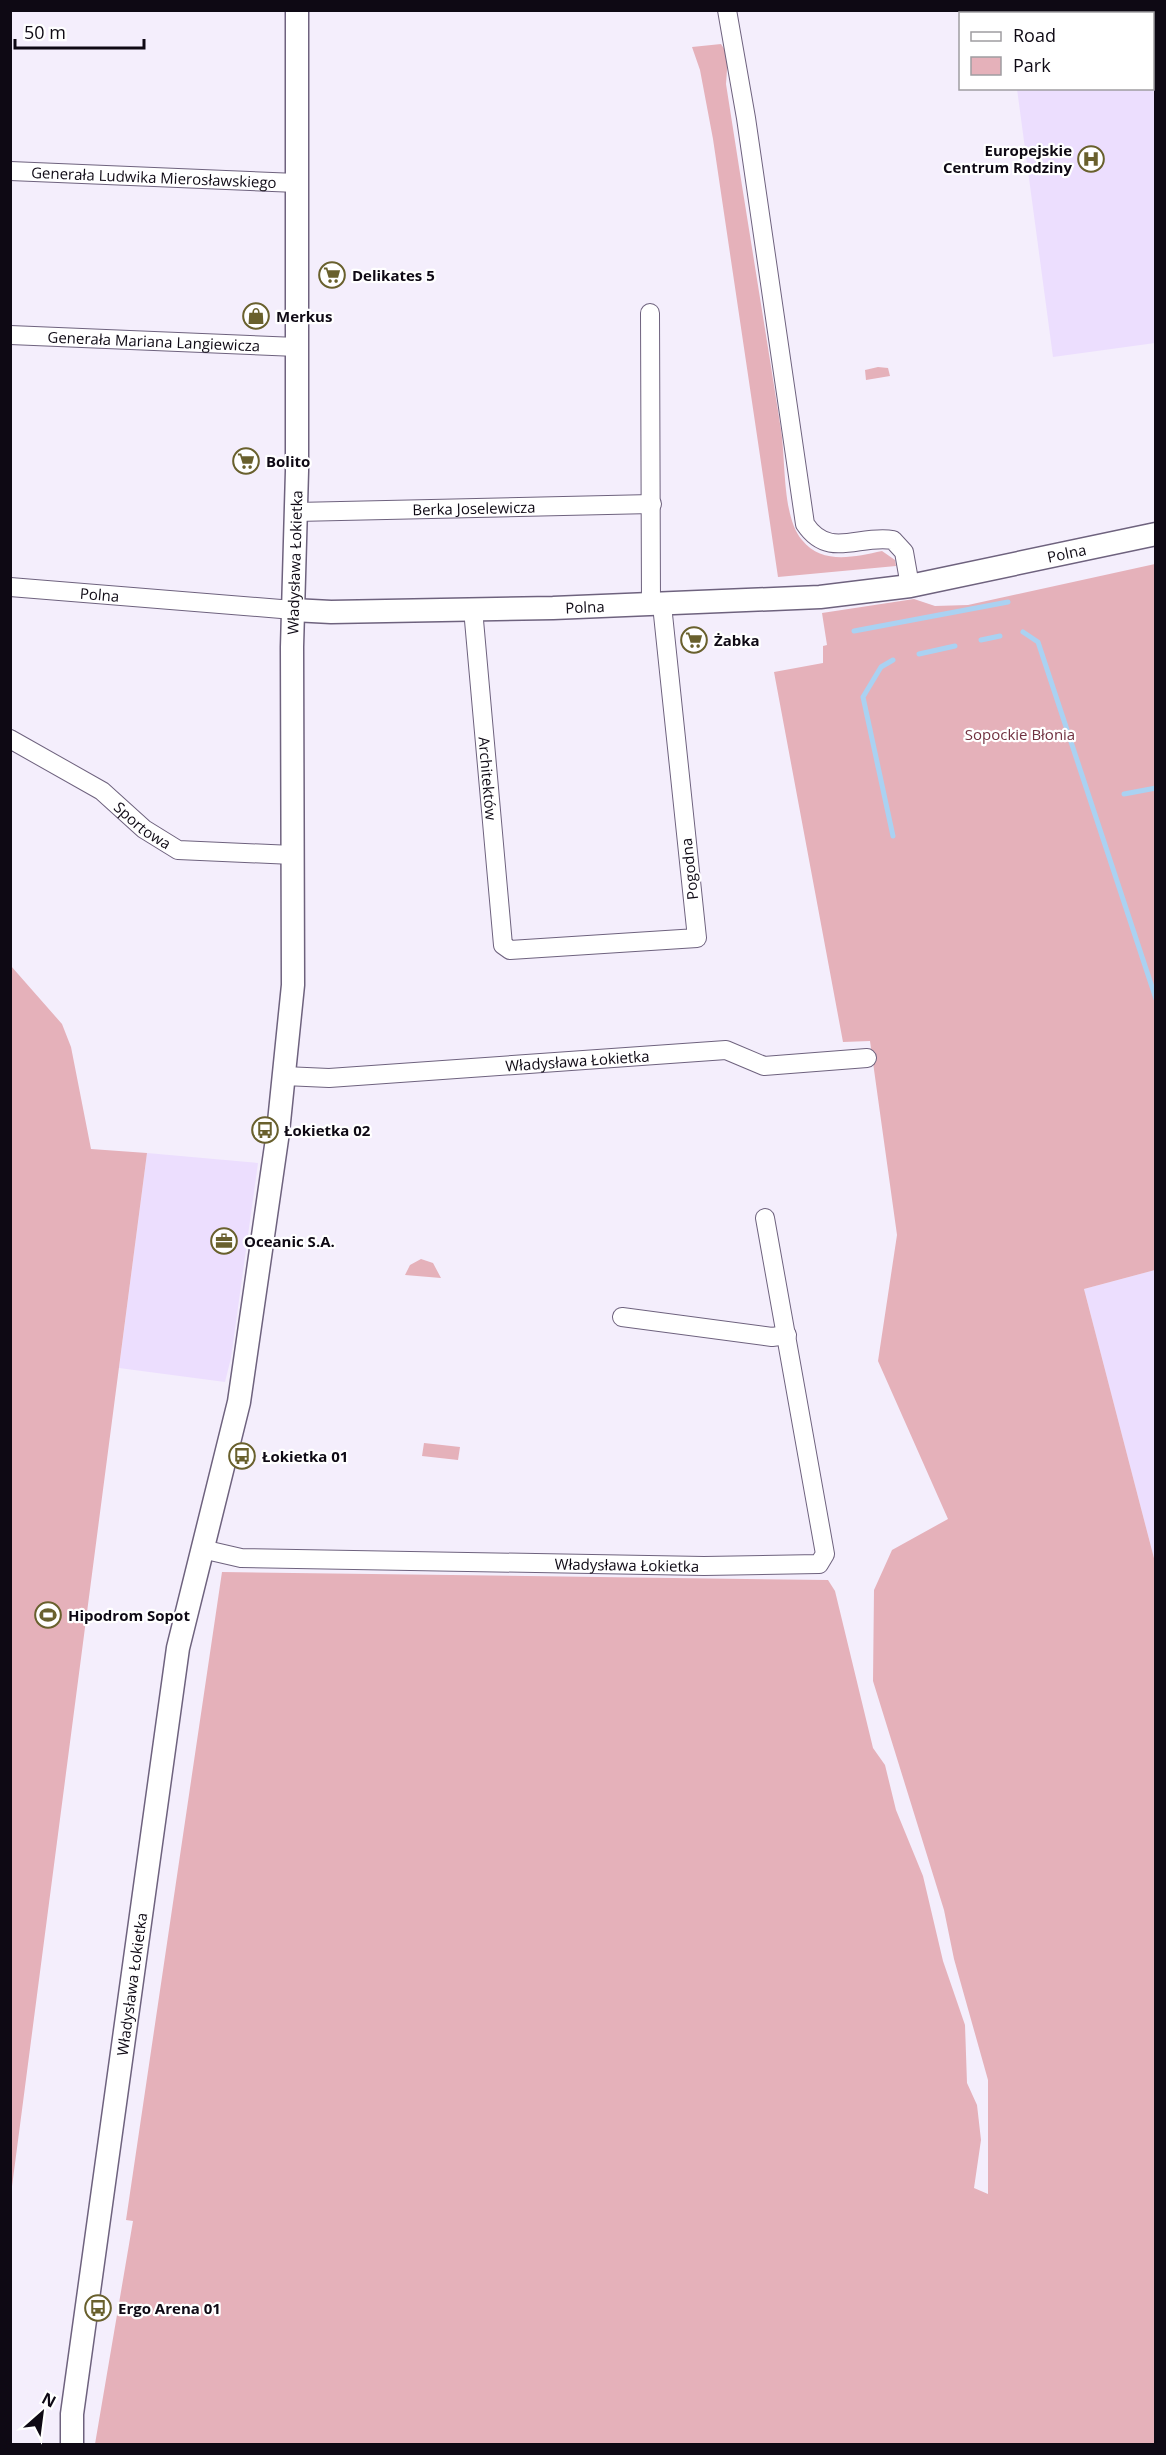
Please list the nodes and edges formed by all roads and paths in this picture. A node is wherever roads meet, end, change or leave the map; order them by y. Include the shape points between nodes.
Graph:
1 (297, 10) edge
2 (727, 10) edge
3 (10, 171) edge
4 (297, 183) junction
5 (650, 313) dead end
6 (10, 335) edge
7 (297, 347) junction
8 (652, 504) junction
9 (296, 512) junction
10 (1155, 534) edge
11 (910, 586) junction
12 (10, 588) edge
13 (656, 605) junction
14 (472, 609) junction
15 (293, 610) junction
16 (10, 739) edge
17 (293, 855) junction
18 (503, 945) joint
19 (867, 1058) dead end
20 (284, 1076) junction
21 (765, 1218) dead end
22 (622, 1317) dead end
23 (787, 1335) junction
24 (202, 1549) junction
25 (71, 2422) junction
26 (62, 2445) edge
27 (72, 2445) edge

1 - 4 street, Władysława Łokietka
2 - 11 street via 805,524 812,534 831,544 893,540 904,552
3 - 4 street, Generała Ludwika Mierosławskiego
4 - 7 street, Władysława Łokietka
5 - 8 street
6 - 7 street, Generała Mariana Langiewicza
7 - 9 street, Władysława Łokietka
8 - 9 street, Berka Joselewicza
8 - 13 street
9 - 15 street, Władysława Łokietka
10 - 11 street, Polna
11 - 13 street, Polna via 771,601
12 - 15 street, Polna
13 - 14 street, Polna
13 - 18 street, Pogodna via 697,938 510,950
14 - 15 street, Polna
14 - 18 street, Architektów
15 - 17 street, Władysława Łokietka
16 - 17 street, Sportowa via 102,791 144,829 178,850
17 - 20 street, Władysława Łokietka via 293,973
19 - 20 street, Władysława Łokietka via 764,1066 726,1050 329,1078
20 - 24 street, Władysława Łokietka via 239,1402
21 - 23 street, Władysława Łokietka
22 - 23 street via 772,1337
23 - 24 street, Władysława Łokietka via 825,1554 819,1564 705,1566 241,1558
24 - 25 street, Władysława Łokietka via 178,1648
25 - 26 street, Władysława Łokietka
25 - 27 street, Władysława Łokietka

